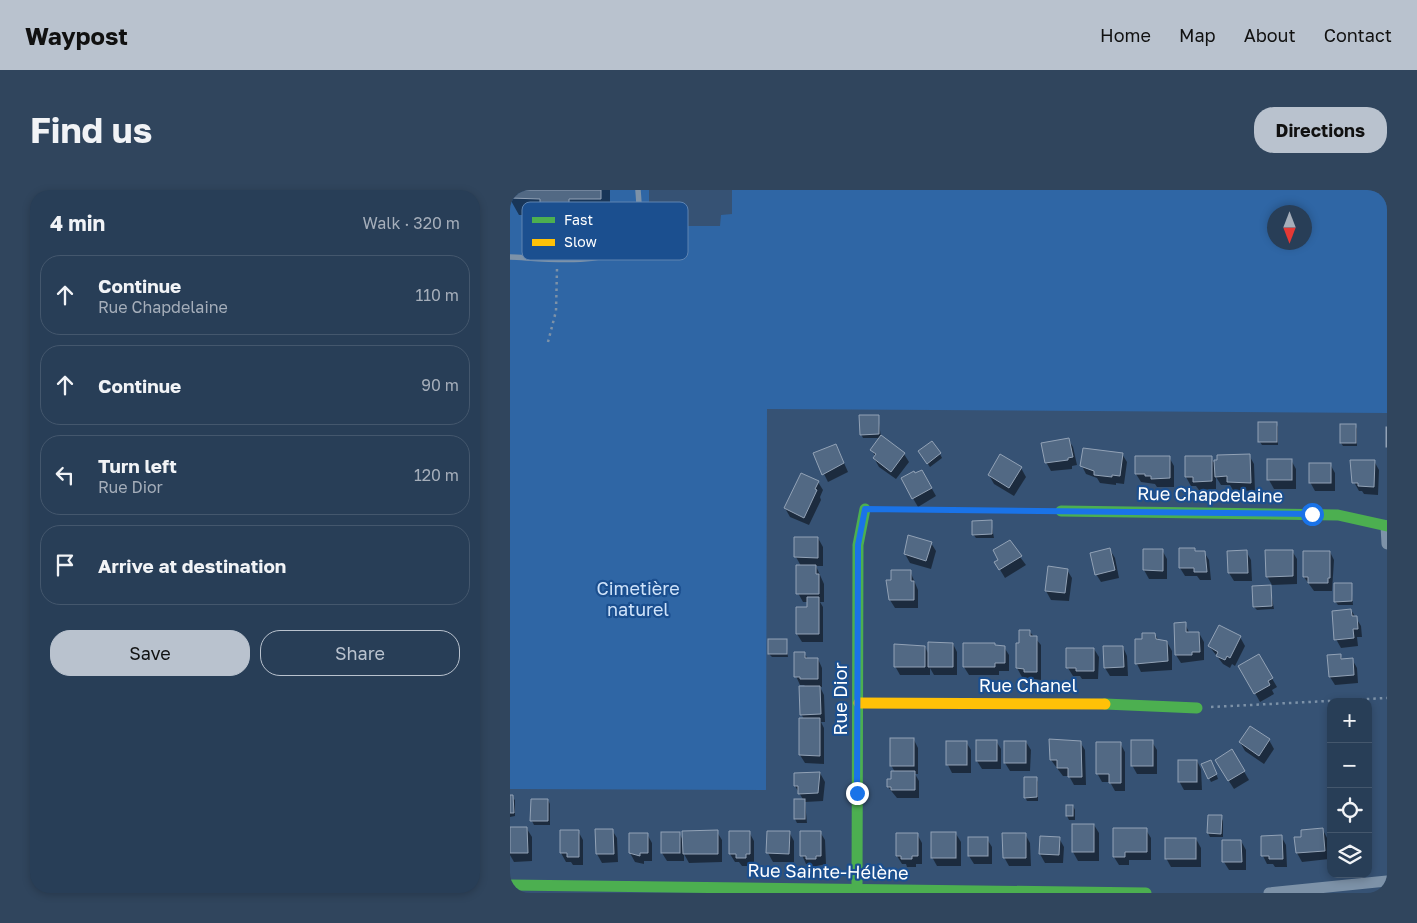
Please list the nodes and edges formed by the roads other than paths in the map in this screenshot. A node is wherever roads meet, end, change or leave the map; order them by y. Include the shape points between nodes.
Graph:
1 (865, 509) road end
2 (1061, 511) road end
3 (1387, 526) edge
4 (1387, 544) edge
5 (858, 703) junction
6 (1197, 708) road end
7 (1387, 881) edge
8 (510, 885) edge
9 (858, 889) junction
10 (1146, 893) edge
11 (1269, 893) edge

1 - 5 street, Rue Dior via 858,545
2 - 3 street, Rue Chapdelaine via 1338,515
3 - 4 street
5 - 6 street, Rue Chanel via 1100,704
5 - 9 street, Rue Dior
7 - 11 street
8 - 9 street, Rue Sainte-Hélène
9 - 10 street, Rue Sainte-Hélène

